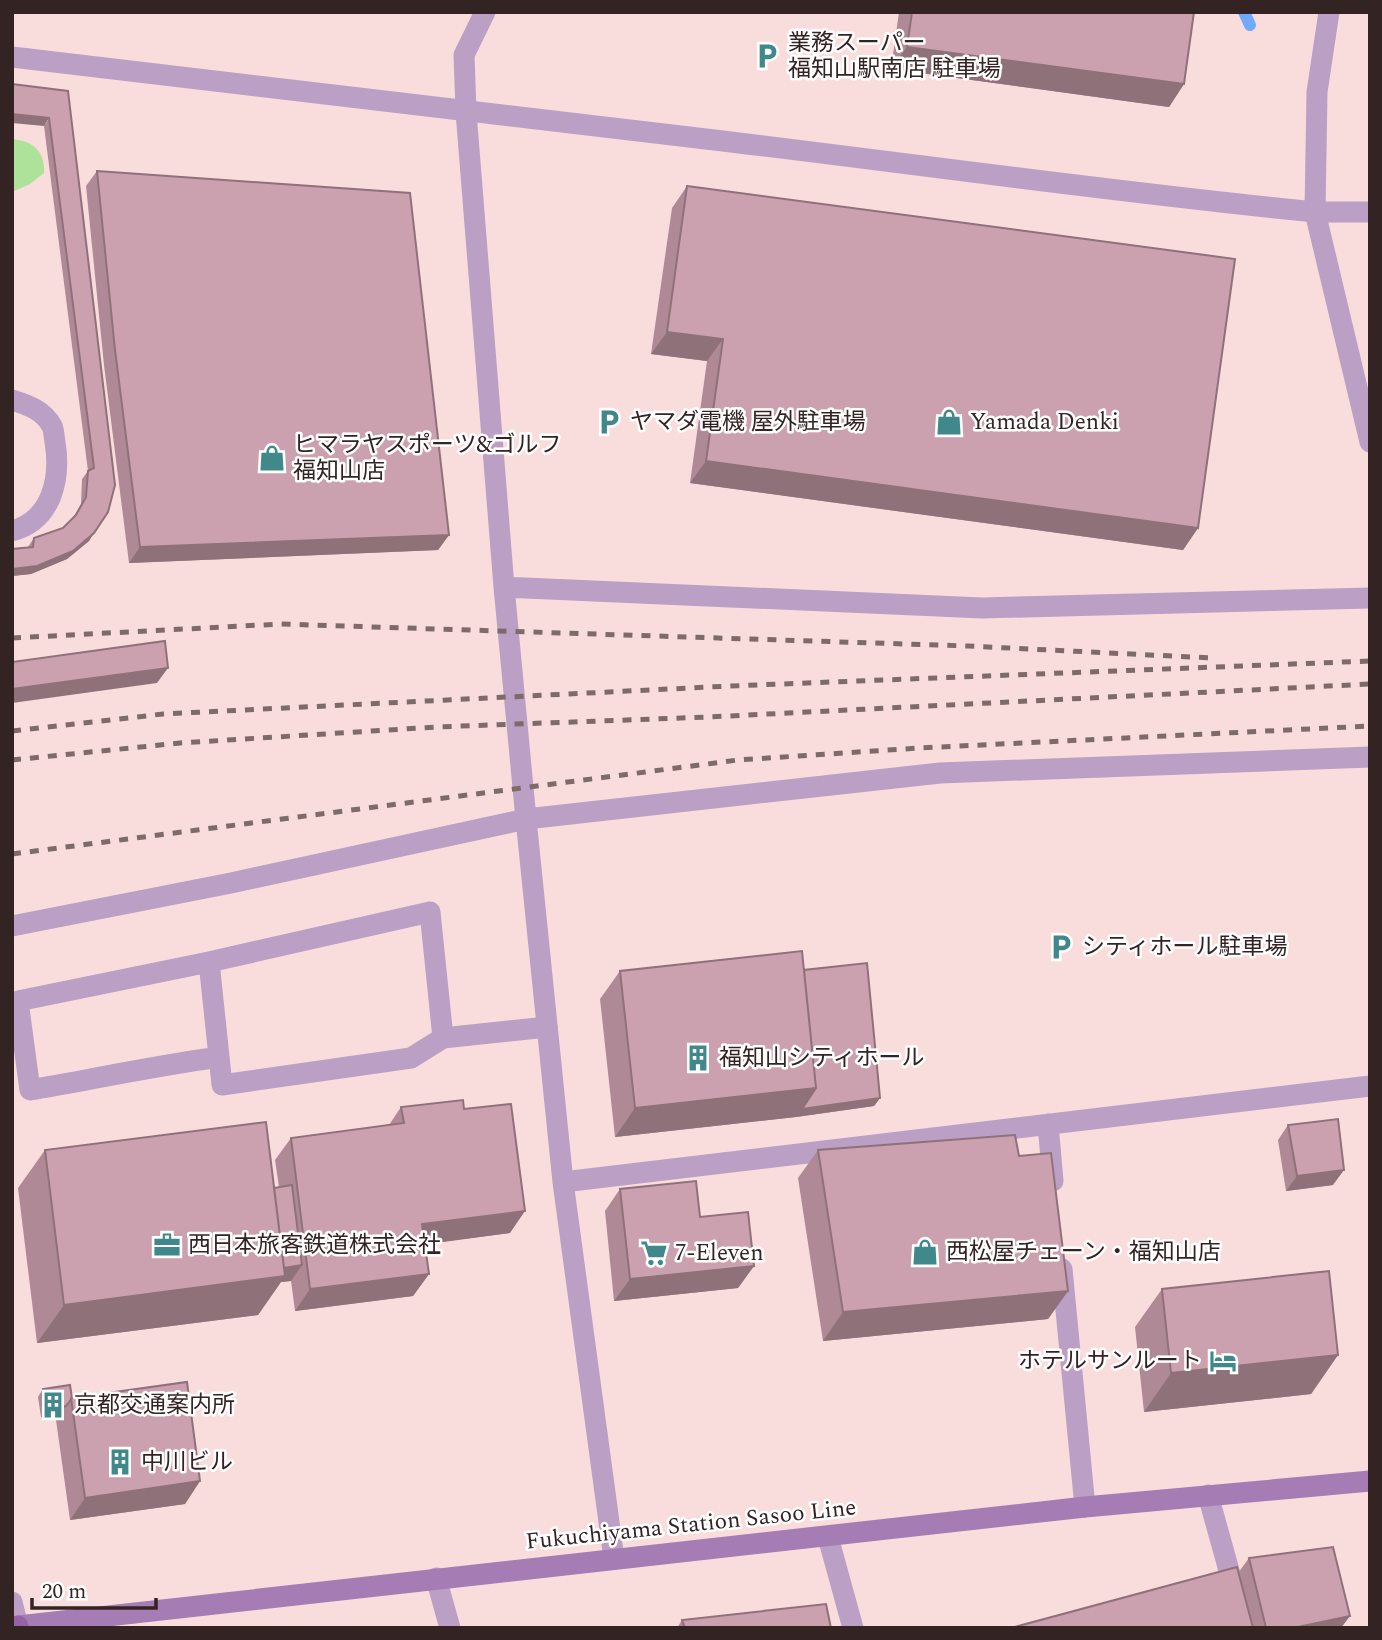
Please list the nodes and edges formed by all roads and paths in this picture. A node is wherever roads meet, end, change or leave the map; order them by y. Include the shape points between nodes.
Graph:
1 (485, 12) edge
2 (1329, 12) edge
3 (12, 57) edge
4 (466, 112) junction
5 (1315, 212) junction
6 (1370, 212) edge
7 (1363, 383) edge
8 (12, 400) edge
9 (1370, 442) edge
10 (12, 531) edge
11 (504, 587) junction
12 (1370, 597) edge
13 (1370, 757) edge
14 (526, 819) junction
15 (12, 926) edge
16 (209, 962) junction
17 (547, 1027) junction
18 (443, 1038) junction
19 (219, 1057) junction
20 (1370, 1086) edge
21 (1048, 1124) junction
22 (563, 1182) junction
23 (1056, 1205) edge
24 (1060, 1246) edge
25 (1370, 1481) edge
26 (1208, 1495) junction
27 (1085, 1507) junction
28 (828, 1537) junction
29 (614, 1559) junction
30 (436, 1578) junction
31 (12, 1602) edge
32 (16, 1627) edge
33 (450, 1628) edge
34 (853, 1628) edge
35 (1245, 1628) edge

1 - 4 street via 464,55
2 - 5 street via 1317,92
3 - 4 street
4 - 5 street
4 - 11 street
5 - 6 street
5 - 7 street
7 - 9 street
8 - 10 street via 35,407 52,426 57,455 54,490 44,510
11 - 12 street via 982,608
11 - 14 street
13 - 14 street via 940,773
14 - 15 street
14 - 17 street
16 - 18 street via 430,912
16 - 19 street
16 - 19 street via 18,1001 30,1090
17 - 18 street
17 - 22 street
18 - 19 street via 411,1058 222,1085
20 - 21 street
21 - 22 street
21 - 23 street
22 - 29 street
24 - 27 street
25 - 26 main road, Fukuchiyama Station Sasoo Line
26 - 27 main road, Fukuchiyama Station Sasoo Line
26 - 35 street
27 - 28 main road, Fukuchiyama Station Sasoo Line
28 - 29 main road, Fukuchiyama Station Sasoo Line
28 - 34 street
29 - 30 main road, Fukuchiyama Station Sasoo Line
30 - 32 main road, Fukuchiyama Station Sasoo Line
30 - 33 street
31 - 32 street

